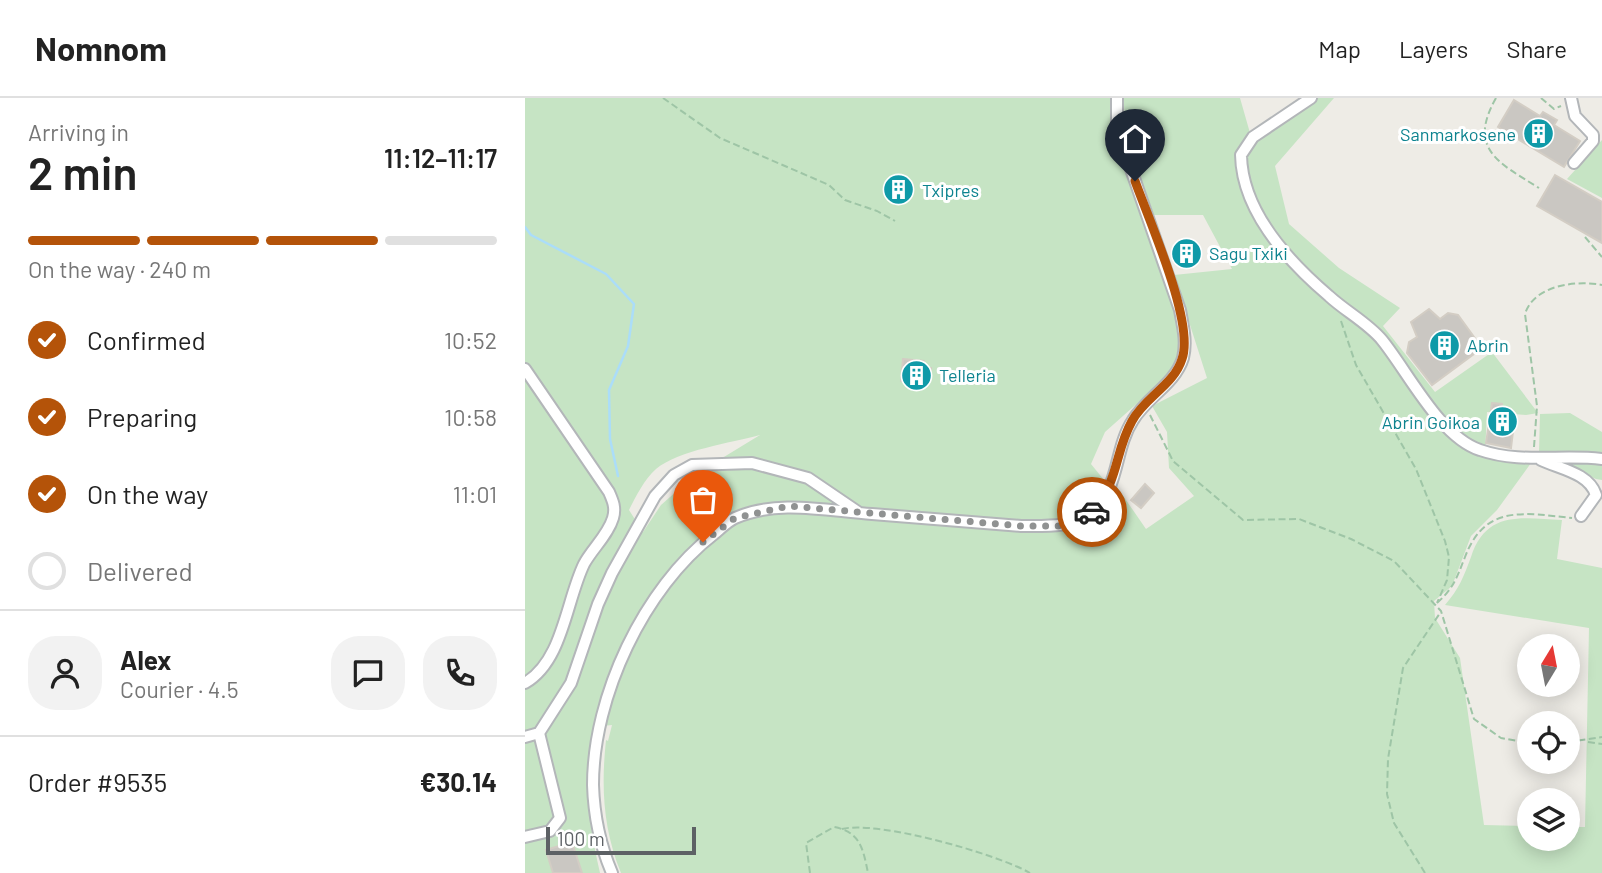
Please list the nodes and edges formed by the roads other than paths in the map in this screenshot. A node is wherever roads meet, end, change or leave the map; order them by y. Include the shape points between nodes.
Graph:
1 (1117, 98) edge
2 (1311, 98) edge
3 (1568, 101) edge
4 (1574, 163) dead end
5 (525, 369) edge
6 (1537, 459) junction
7 (1602, 459) edge
8 (860, 513) junction
9 (1581, 516) road end
10 (525, 683) edge
11 (539, 733) junction
12 (525, 737) edge
13 (525, 836) edge
14 (612, 873) edge

1 - 8 street via 1118,129 1186,339 1171,380 1132,420 1107,495 1091,514 1059,526
2 - 6 street via 1254,137 1241,155 1244,181 1259,213 1288,259 1380,337 1459,438 1480,450
3 - 4 street via 1593,135
5 - 10 street via 615,506 613,520 575,585 549,658
6 - 7 street
6 - 9 street via 1593,485 1596,495
8 - 11 street via 808,478 771,467 721,461 692,464 674,475 655,496 612,573 571,683
8 - 14 street via 789,506 735,518 688,554 652,601 613,685 594,761 594,814
11 - 12 street
11 - 13 street via 560,818 551,831

